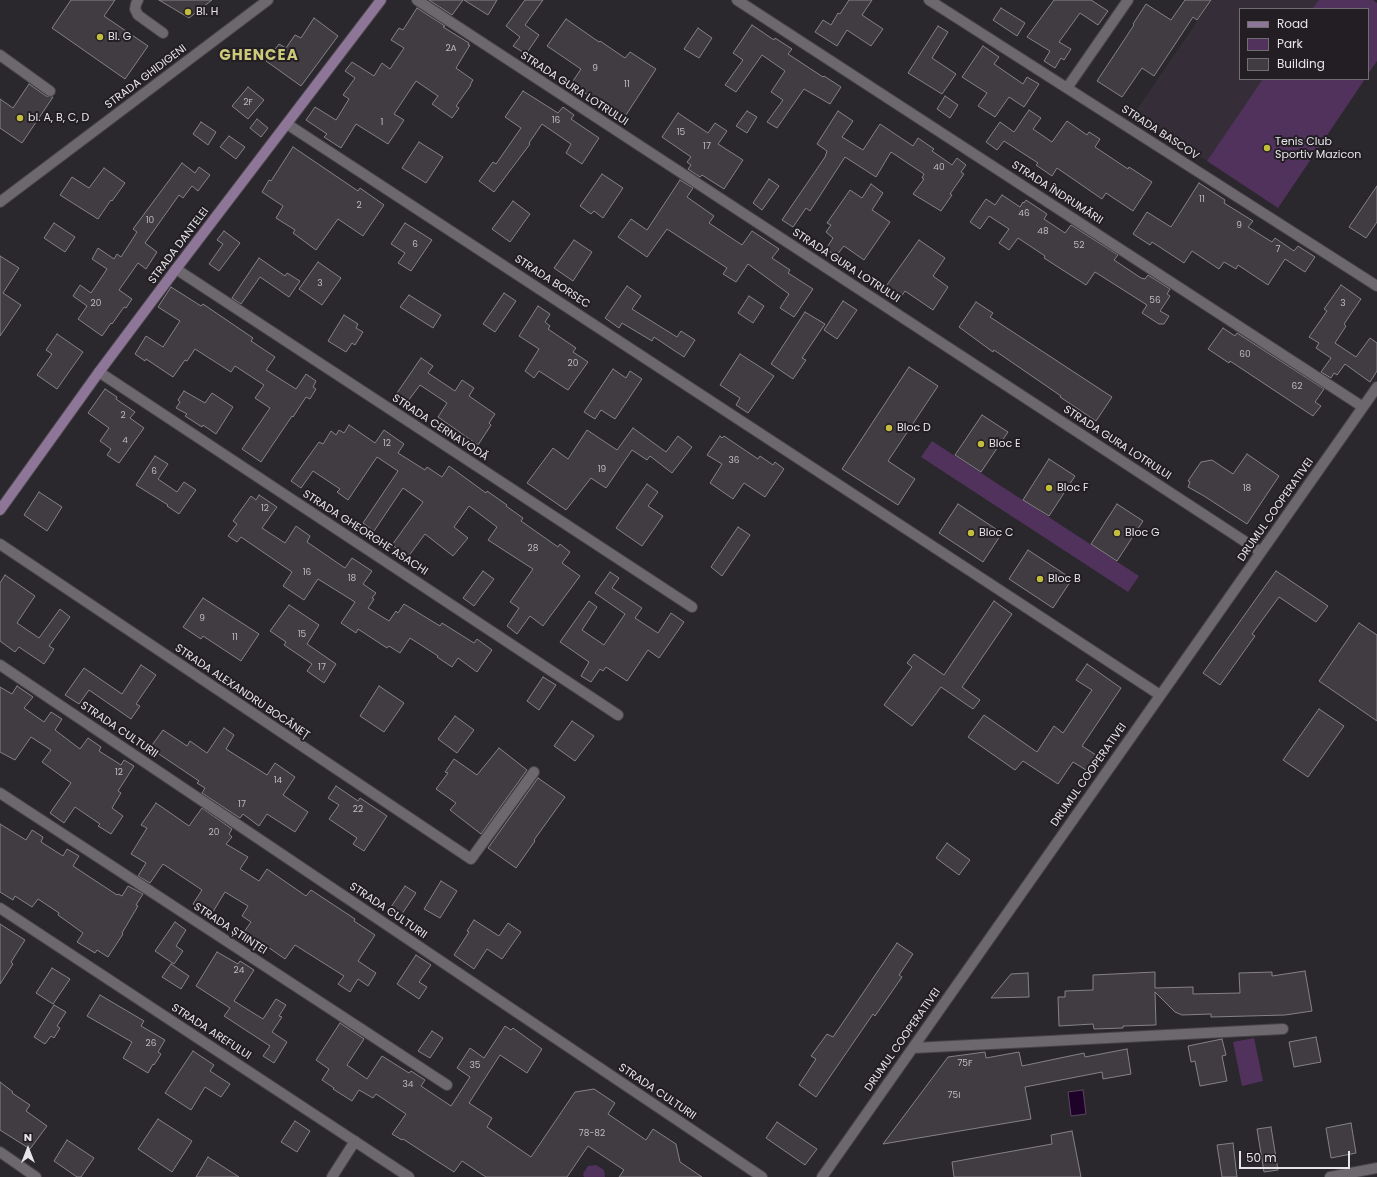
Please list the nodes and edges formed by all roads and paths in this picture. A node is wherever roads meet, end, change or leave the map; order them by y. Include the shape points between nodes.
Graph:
1 (138, 0) edge
2 (268, 0) edge
3 (381, 0) edge
4 (417, 0) edge
5 (737, 0) edge
6 (929, 0) edge
7 (1128, 0) edge
8 (163, 33) dead end
9 (0, 55) edge
10 (1068, 88) junction
11 (50, 91) dead end
12 (287, 124) junction
13 (0, 202) edge
14 (176, 269) junction
15 (1377, 286) edge
16 (99, 372) junction
17 (1377, 387) edge
18 (1363, 407) junction
19 (0, 510) edge
20 (0, 544) edge
21 (1261, 552) junction
22 (692, 607) dead end
23 (0, 665) edge
24 (1160, 695) junction
25 (618, 715) dead end
26 (534, 772) dead end
27 (0, 793) edge
28 (0, 908) edge
29 (1283, 1029) dead end
30 (912, 1048) junction
31 (447, 1085) dead end
32 (355, 1141) junction
33 (0, 1152) edge
34 (1377, 1168) edge
35 (36, 1177) edge
36 (332, 1177) edge
37 (409, 1177) edge
38 (762, 1177) edge
39 (822, 1177) edge
40 (1330, 1177) edge

1 - 8 street via 135,9 138,15
2 - 13 street, STRADA GHIDIGENI
3 - 12 street, STRADA DANTELEI
4 - 21 street, STRADA GURA LOTRULUI
5 - 18 street, STRADA ÎNDRUMĂRII
6 - 10 street, STRADA BASCOV
7 - 10 street
9 - 11 street
10 - 15 street, STRADA BASCOV
12 - 14 street, STRADA DANTELEI
12 - 24 street, STRADA BORSEC
14 - 16 street, STRADA DANTELEI
14 - 22 street, STRADA CERNAVODĂ
16 - 19 street, STRADA DANTELEI
16 - 25 street, STRADA GHEORGHE ASACHI
17 - 18 street, DRUMUL COOPERATIVEI
18 - 21 street, DRUMUL COOPERATIVEI
20 - 26 street, STRADA ALEXANDRU BOCĂNEȚ via 471,859
21 - 24 street, DRUMUL COOPERATIVEI
23 - 38 street, STRADA CULTURII
24 - 30 street, DRUMUL COOPERATIVEI
27 - 31 street, STRADA ȘTIINȚEI
28 - 32 street, STRADA AREFULUI
29 - 30 street
30 - 39 street, DRUMUL COOPERATIVEI
32 - 36 street
32 - 37 street, STRADA AREFULUI
33 - 35 street
34 - 40 street

